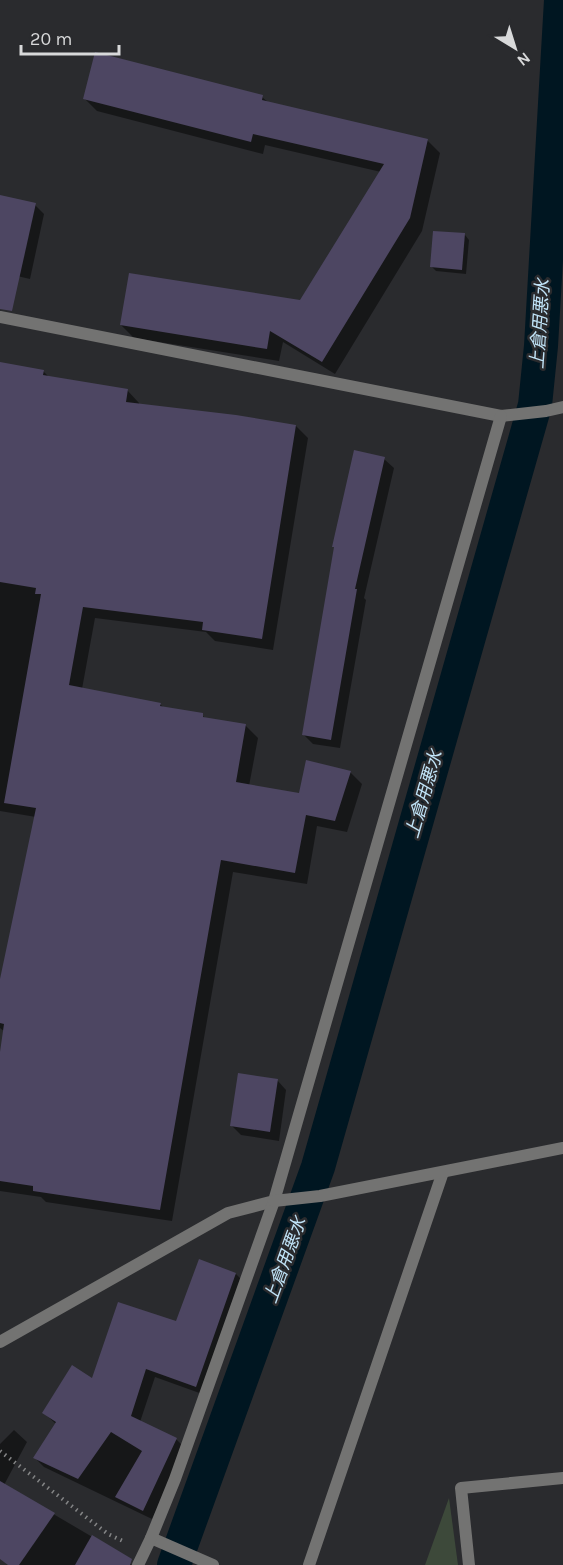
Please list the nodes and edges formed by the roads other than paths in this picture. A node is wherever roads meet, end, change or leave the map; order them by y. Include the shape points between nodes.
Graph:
1 (0, 317) edge
2 (563, 407) edge
3 (501, 416) junction
4 (563, 1148) edge
5 (443, 1172) junction
6 (274, 1201) junction
7 (0, 1342) edge
8 (563, 1478) edge
9 (152, 1538) junction
10 (138, 1565) edge
11 (213, 1565) edge
12 (309, 1565) edge
13 (469, 1565) edge

1 - 3 street
2 - 3 street
3 - 6 street
4 - 5 street
5 - 6 street
5 - 12 street
6 - 7 street via 228,1214
6 - 9 street
8 - 13 street via 461,1488
9 - 10 street
9 - 11 street

